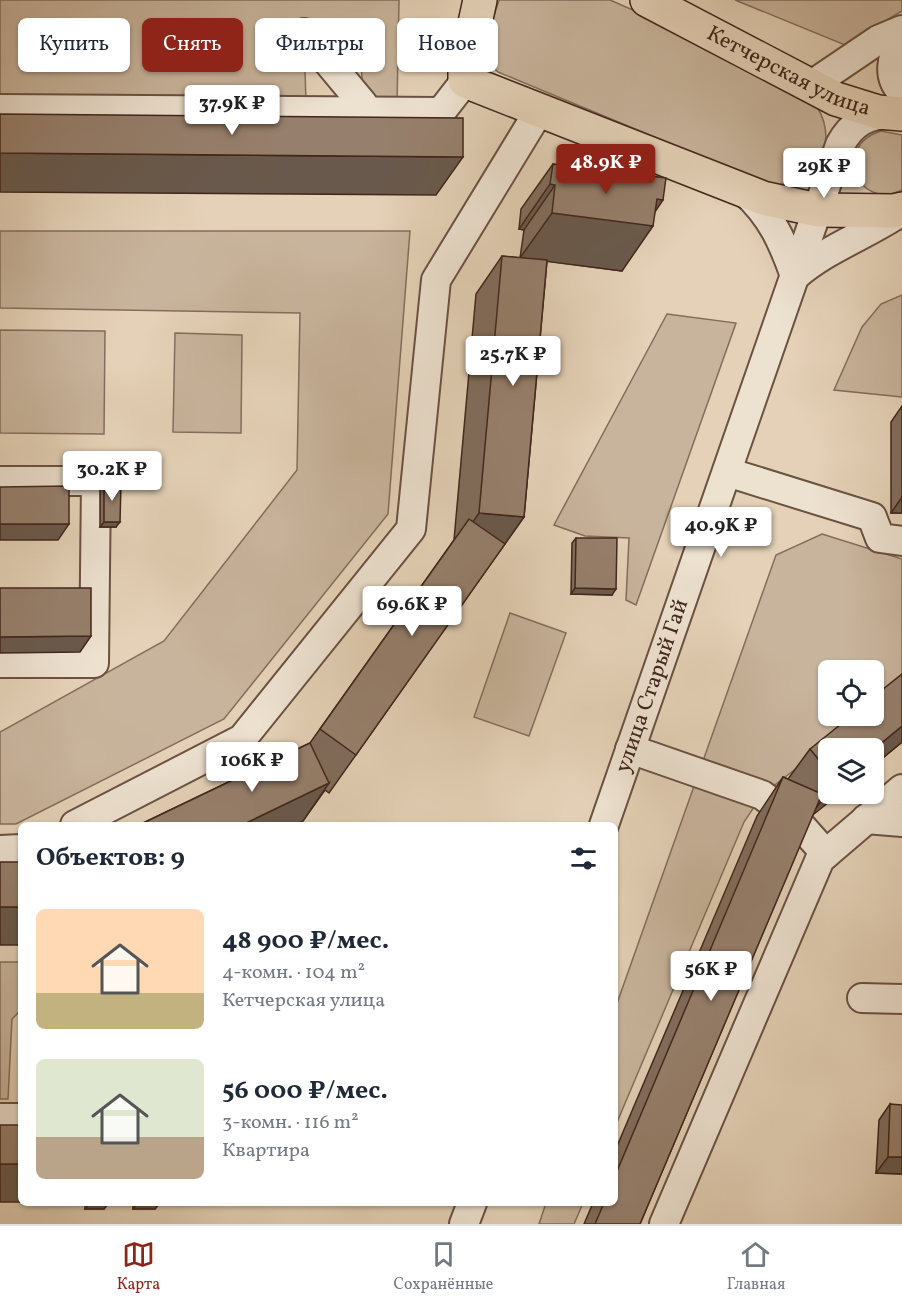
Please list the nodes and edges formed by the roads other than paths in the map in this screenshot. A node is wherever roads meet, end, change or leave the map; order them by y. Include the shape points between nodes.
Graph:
1 (480, 0) edge
2 (647, 0) edge
3 (902, 30) edge
4 (902, 40) edge
5 (336, 72) edge
6 (465, 81) junction
7 (810, 86) junction
8 (0, 109) edge
9 (900, 109) edge
10 (539, 111) junction
11 (362, 112) junction
12 (840, 145) junction
13 (744, 191) junction
14 (818, 210) junction
15 (895, 210) edge
16 (795, 276) junction
17 (727, 472) junction
18 (0, 481) edge
19 (902, 541) edge
20 (0, 663) edge
21 (630, 749) junction
22 (902, 789) edge
23 (866, 819) junction
24 (81, 822) edge
25 (605, 822) edge
26 (902, 822) edge
27 (18, 849) edge
28 (0, 850) edge
29 (826, 854) junction
30 (862, 998) dead end
31 (902, 999) edge
32 (0, 1118) edge
33 (18, 1118) edge
34 (471, 1206) edge
35 (464, 1224) edge
36 (664, 1224) edge

1 - 6 main road
2 - 7 main road, Кетчерская улица
3 - 7 street via 878,40
4 - 9 street via 892,64
5 - 11 street via 363,104
6 - 10 main road
6 - 11 street via 441,112
7 - 9 main road, Кетчерская улица via 850,104
8 - 11 street
9 - 12 street, улица Старый Гай via 860,121
10 - 13 main road
10 - 24 street via 436,280 411,529 242,739
12 - 14 street, улица Старый Гай
12 - 15 street via 837,164 842,184 855,201
13 - 14 main road
13 - 16 street via 771,220
14 - 15 main road
14 - 16 street, улица Старый Гай
15 - 16 street via 870,231 825,252
16 - 17 street, улица Старый Гай
17 - 19 street via 872,517 880,538
17 - 21 street, улица Старый Гай
18 - 20 street via 96,481 94,663
21 - 25 street, улица Старый Гай
21 - 29 street via 762,795
22 - 23 street
23 - 26 street
23 - 29 street
27 - 28 street
29 - 36 street via 815,870
30 - 31 street
32 - 33 street
34 - 35 street

